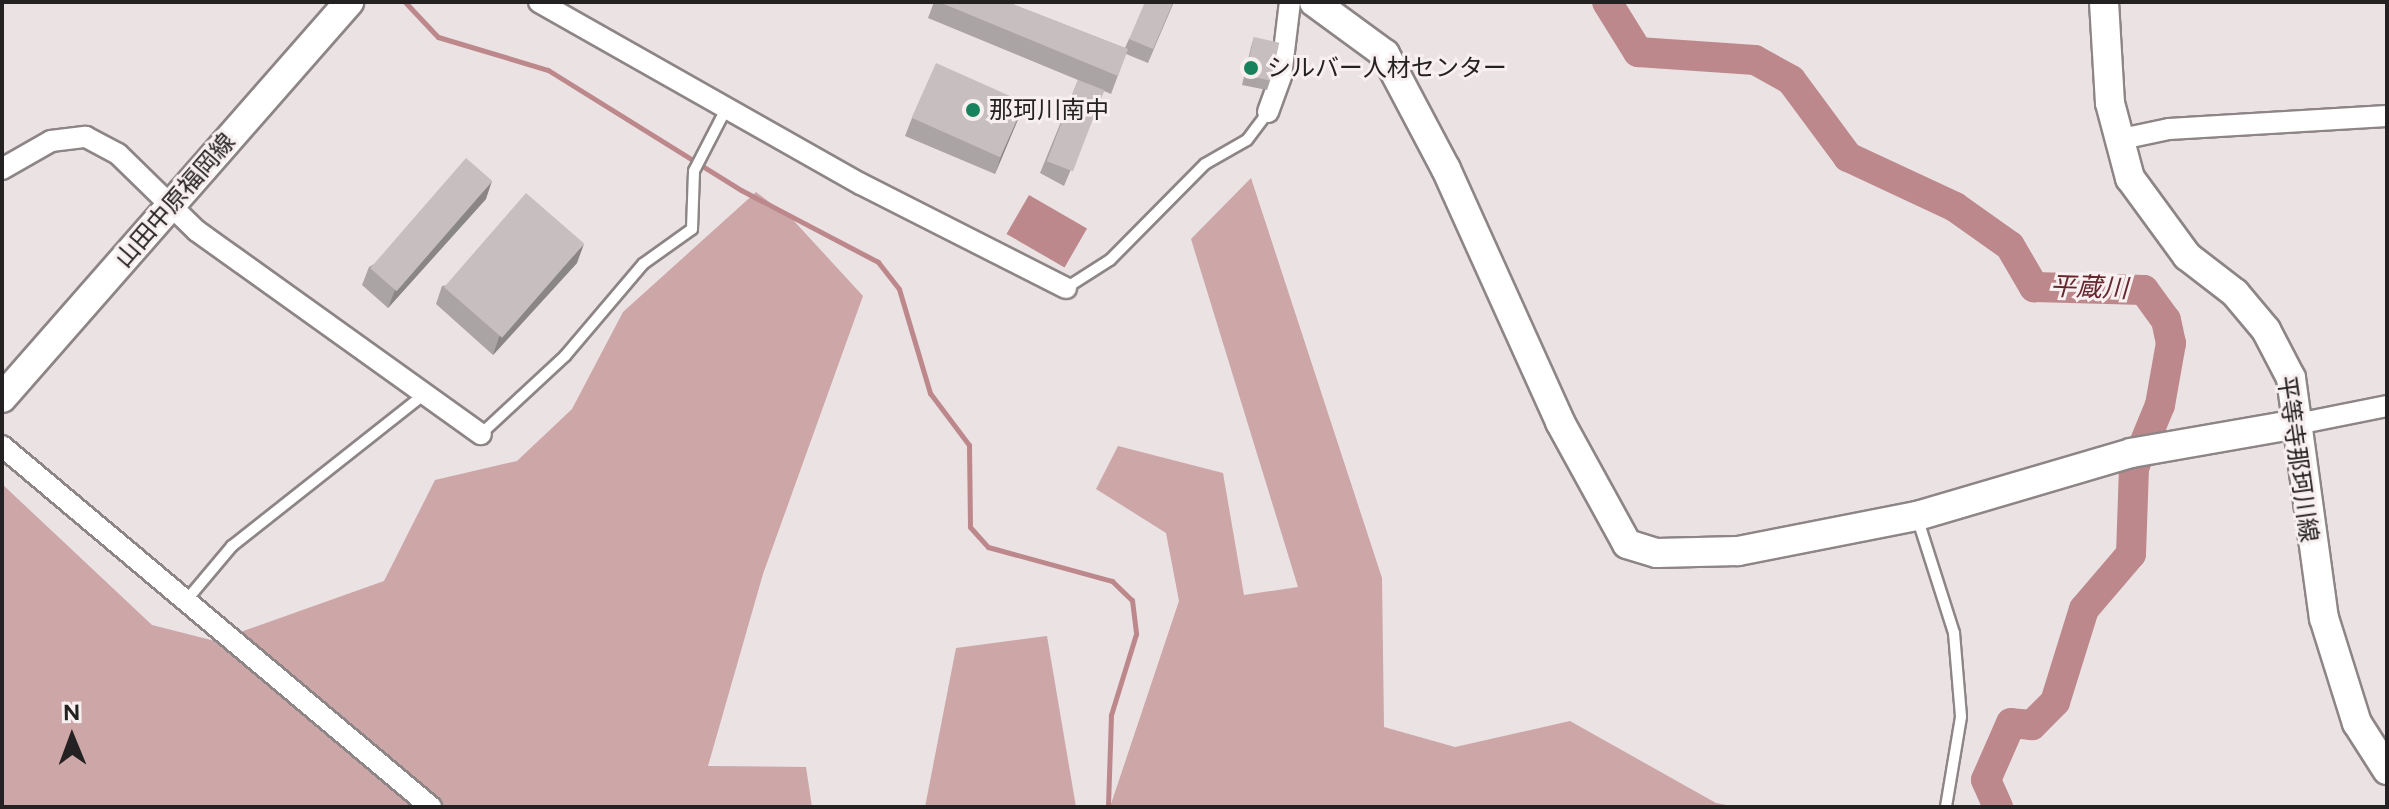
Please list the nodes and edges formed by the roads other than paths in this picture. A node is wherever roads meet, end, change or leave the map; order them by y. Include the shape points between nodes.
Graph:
1 (349, 2) edge
2 (539, 2) edge
3 (1290, 2) edge
4 (2104, 2) edge
5 (1321, 3) edge
6 (726, 109) junction
7 (1268, 112) joint
8 (2387, 116) edge
9 (2117, 140) junction
10 (2, 169) edge
11 (169, 209) junction
12 (1066, 288) joint
13 (427, 392) junction
14 (2, 398) edge
15 (2387, 406) edge
16 (2297, 424) junction
17 (481, 434) joint
18 (2, 446) edge
19 (1917, 516) junction
20 (184, 604) junction
21 (2387, 770) edge
22 (431, 807) edge
23 (1946, 807) edge

1 - 11 main road, 山田中原福岡線
2 - 6 street
3 - 7 street via 1281,76
4 - 9 main road, 平等寺那珂川線
5 - 19 main road via 1385,54 1446,169 1560,422 1627,544 1657,553 1738,551
6 - 12 street
6 - 17 lane via 694,171 692,229 643,264 565,356
7 - 12 lane via 1247,140 1205,164 1110,260
8 - 9 street via 2169,129
9 - 16 main road, 平等寺那珂川線 via 2160,225 2266,330 2291,378
10 - 11 street via 51,141 86,137 118,154
11 - 13 street
11 - 14 main road, 山田中原福岡線
13 - 17 street
13 - 20 lane via 232,546
15 - 16 street
16 - 19 main road via 2131,453
16 - 21 main road, 平等寺那珂川線 via 2324,618 2357,723
18 - 20 street
19 - 23 lane via 1954,633 1961,717
20 - 22 street via 290,683

